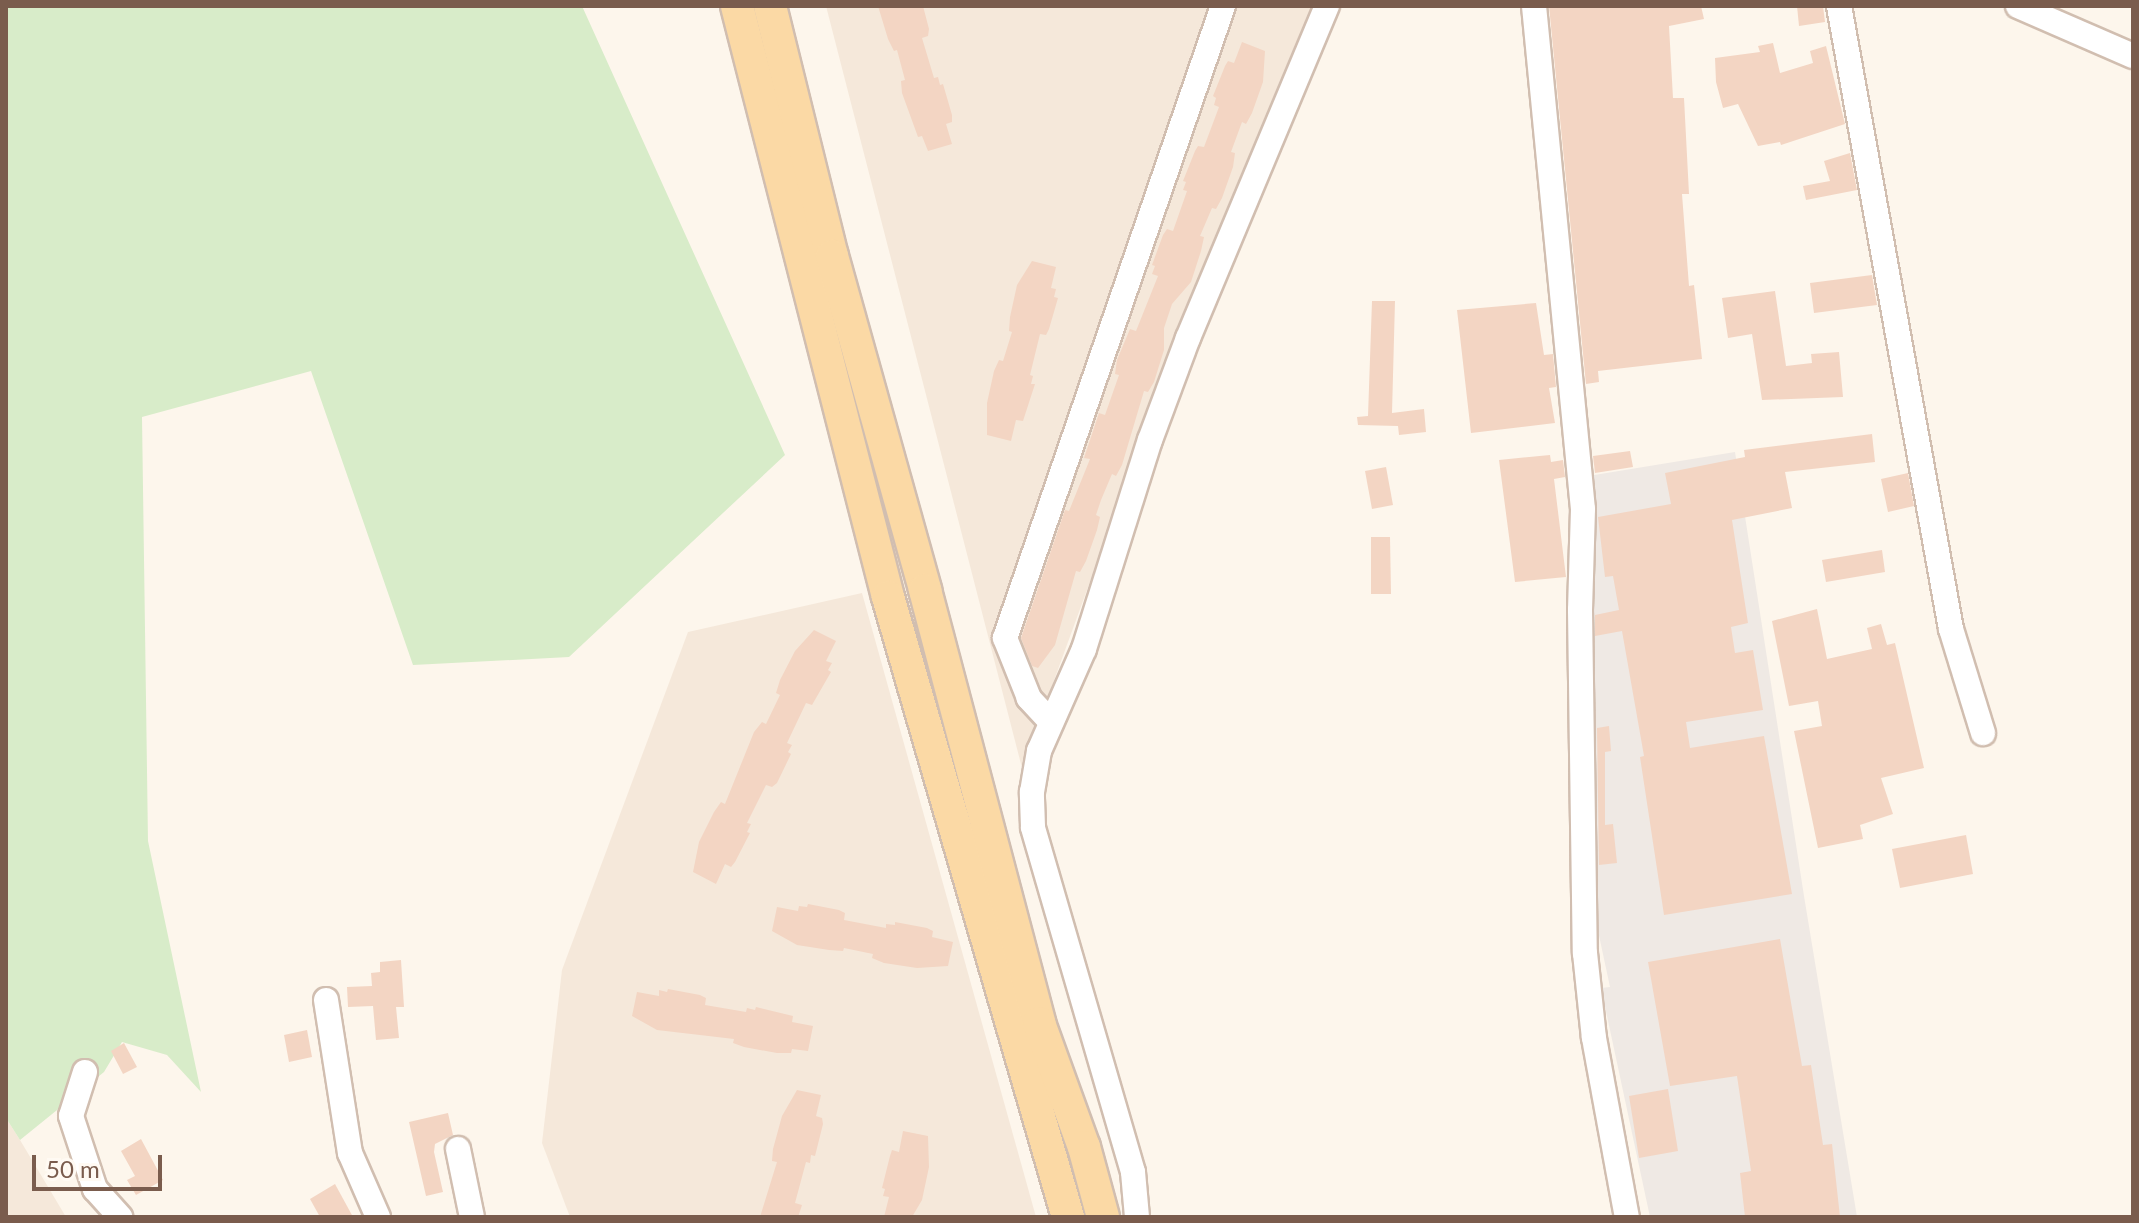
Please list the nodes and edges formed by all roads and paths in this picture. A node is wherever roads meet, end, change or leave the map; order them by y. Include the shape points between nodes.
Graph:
1 (737, 6) edge
2 (770, 6) edge
3 (1223, 6) edge
4 (1327, 6) edge
5 (1534, 6) edge
6 (1839, 6) edge
7 (2018, 6) edge
8 (2133, 56) edge
9 (1051, 722) junction
10 (1983, 733) dead end
11 (326, 1000) dead end
12 (85, 1072) dead end
13 (1046, 1084) junction
14 (458, 1149) dead end
15 (120, 1217) edge
16 (378, 1217) edge
17 (472, 1217) edge
18 (1068, 1217) edge
19 (1103, 1217) edge
20 (1137, 1217) edge
21 (1627, 1217) edge

1 - 13 main road via 888,597
2 - 13 main road via 1039,1023
3 - 9 street via 1005,638 1029,698
4 - 9 street via 1188,338 1089,635
5 - 21 street via 1583,509 1585,953 1594,1038
6 - 10 street via 1951,629
7 - 8 street
9 - 20 street via 1039,751 1033,827 1133,1172
11 - 16 street via 350,1153
12 - 15 street via 71,1116 95,1189
13 - 18 main road
13 - 19 main road
14 - 17 street

